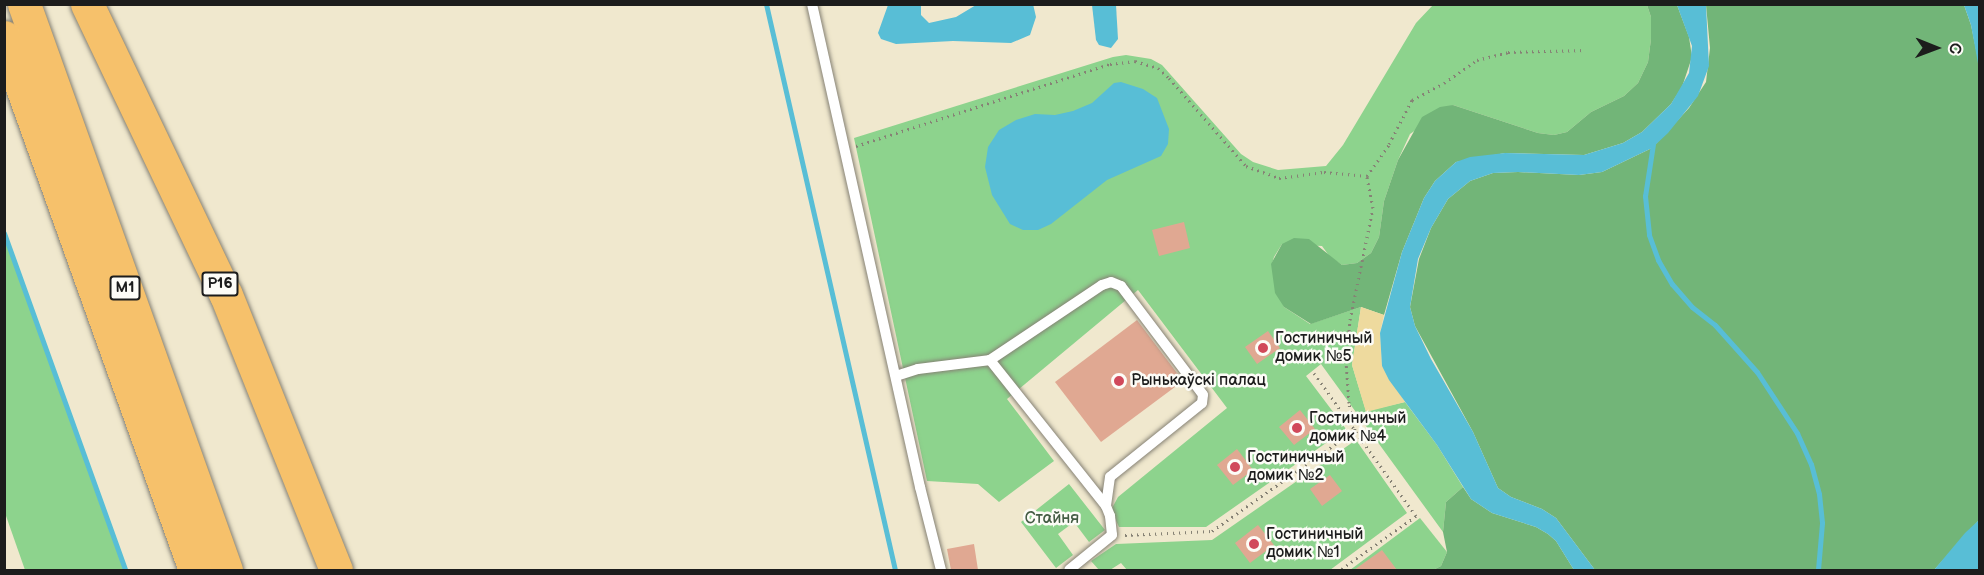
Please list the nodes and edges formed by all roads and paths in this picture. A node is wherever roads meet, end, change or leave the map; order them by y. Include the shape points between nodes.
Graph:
1 (24, 4) edge
2 (87, 4) edge
3 (812, 4) edge
4 (4, 37) edge
5 (1585, 50) dead end
6 (843, 151) junction
7 (1367, 176) junction
8 (990, 360) junction
9 (1314, 373) dead end
10 (896, 376) junction
11 (1355, 430) junction
12 (1106, 506) junction
13 (1112, 535) junction
14 (195, 570) edge
15 (226, 570) edge
16 (336, 570) edge
17 (941, 570) edge
18 (1070, 570) edge
19 (1340, 570) edge

1 - 15 highway, М1
2 - 16 highway, Р16 via 226,295
3 - 6 lane
4 - 14 highway, М1
5 - 7 path via 1508,52 1477,60 1412,100
6 - 7 path via 1110,64 1135,60 1158,68 1169,78 1246,166 1279,178 1324,172
6 - 10 lane
7 - 11 path via 1373,208 1350,320 1346,361
8 - 10 lane via 918,369
8 - 12 lane
8 - 12 lane via 1102,285 1112,282 1121,286 1203,395 1202,403 1110,477
9 - 11 path
10 - 17 lane
11 - 13 path via 1212,531
11 - 19 path via 1416,516
12 - 13 lane
13 - 18 lane

